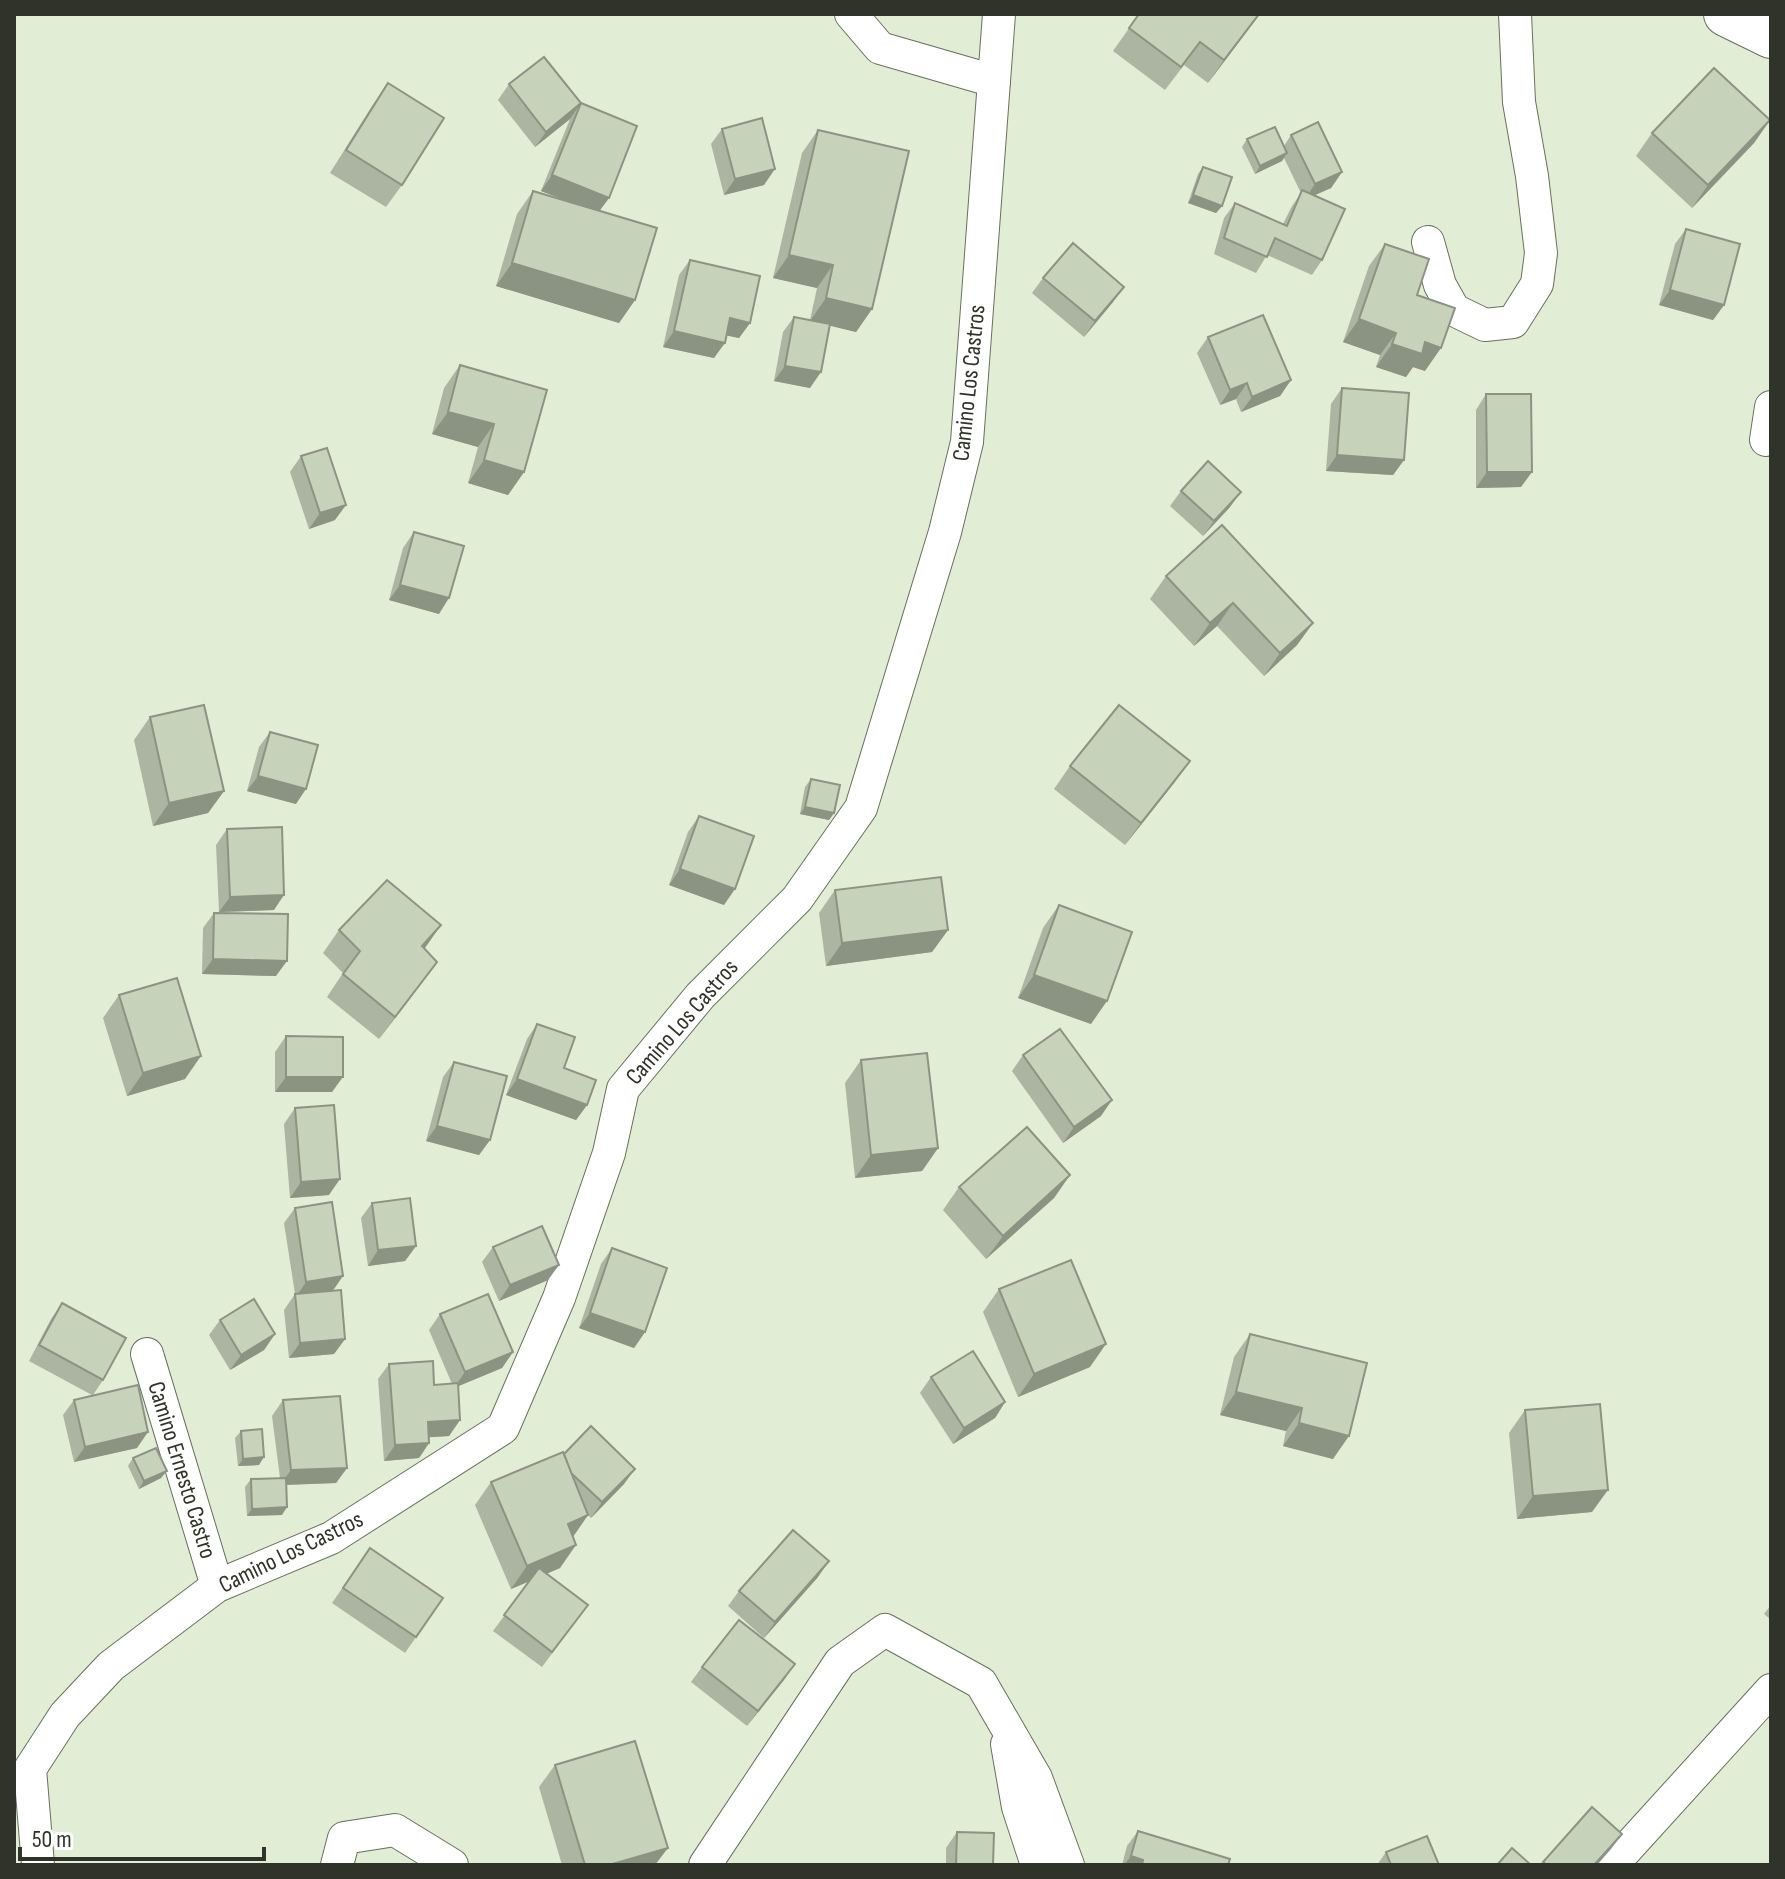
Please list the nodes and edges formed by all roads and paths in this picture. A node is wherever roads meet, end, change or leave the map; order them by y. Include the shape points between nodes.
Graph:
1 (851, 14) edge
2 (999, 14) edge
3 (1515, 14) edge
4 (1726, 14) edge
5 (1771, 36) edge
6 (994, 81) junction
7 (1428, 242) dead end
8 (1771, 407) edge
9 (1766, 440) dead end
10 (147, 1354) dead end
11 (217, 1586) junction
12 (1771, 1690) edge
13 (1003, 1721) junction
14 (22, 1756) edge
15 (38, 1865) edge
16 (337, 1865) edge
17 (452, 1865) edge
18 (705, 1865) edge
19 (1037, 1865) edge
20 (1068, 1865) edge
21 (1612, 1865) edge

1 - 6 street via 880,48
2 - 6 street, Camino Los Castros
3 - 7 street via 1519,102 1541,253 1537,284 1513,322 1485,325 1454,310 1440,285
4 - 5 street
6 - 11 street, Camino Los Castros via 967,442 861,808 797,899 700,996 623,1089 609,1153 559,1298 503,1428 331,1538
8 - 9 street
10 - 11 street, Camino Ernesto Castro
11 - 14 street, Camino Los Castros via 111,1666
12 - 21 street
13 - 18 street via 981,1683 885,1630 840,1662
13 - 19 street via 1018,1807
13 - 20 street via 1036,1778
14 - 15 street, Camino Los Castros
16 - 17 street via 344,1838 395,1830

